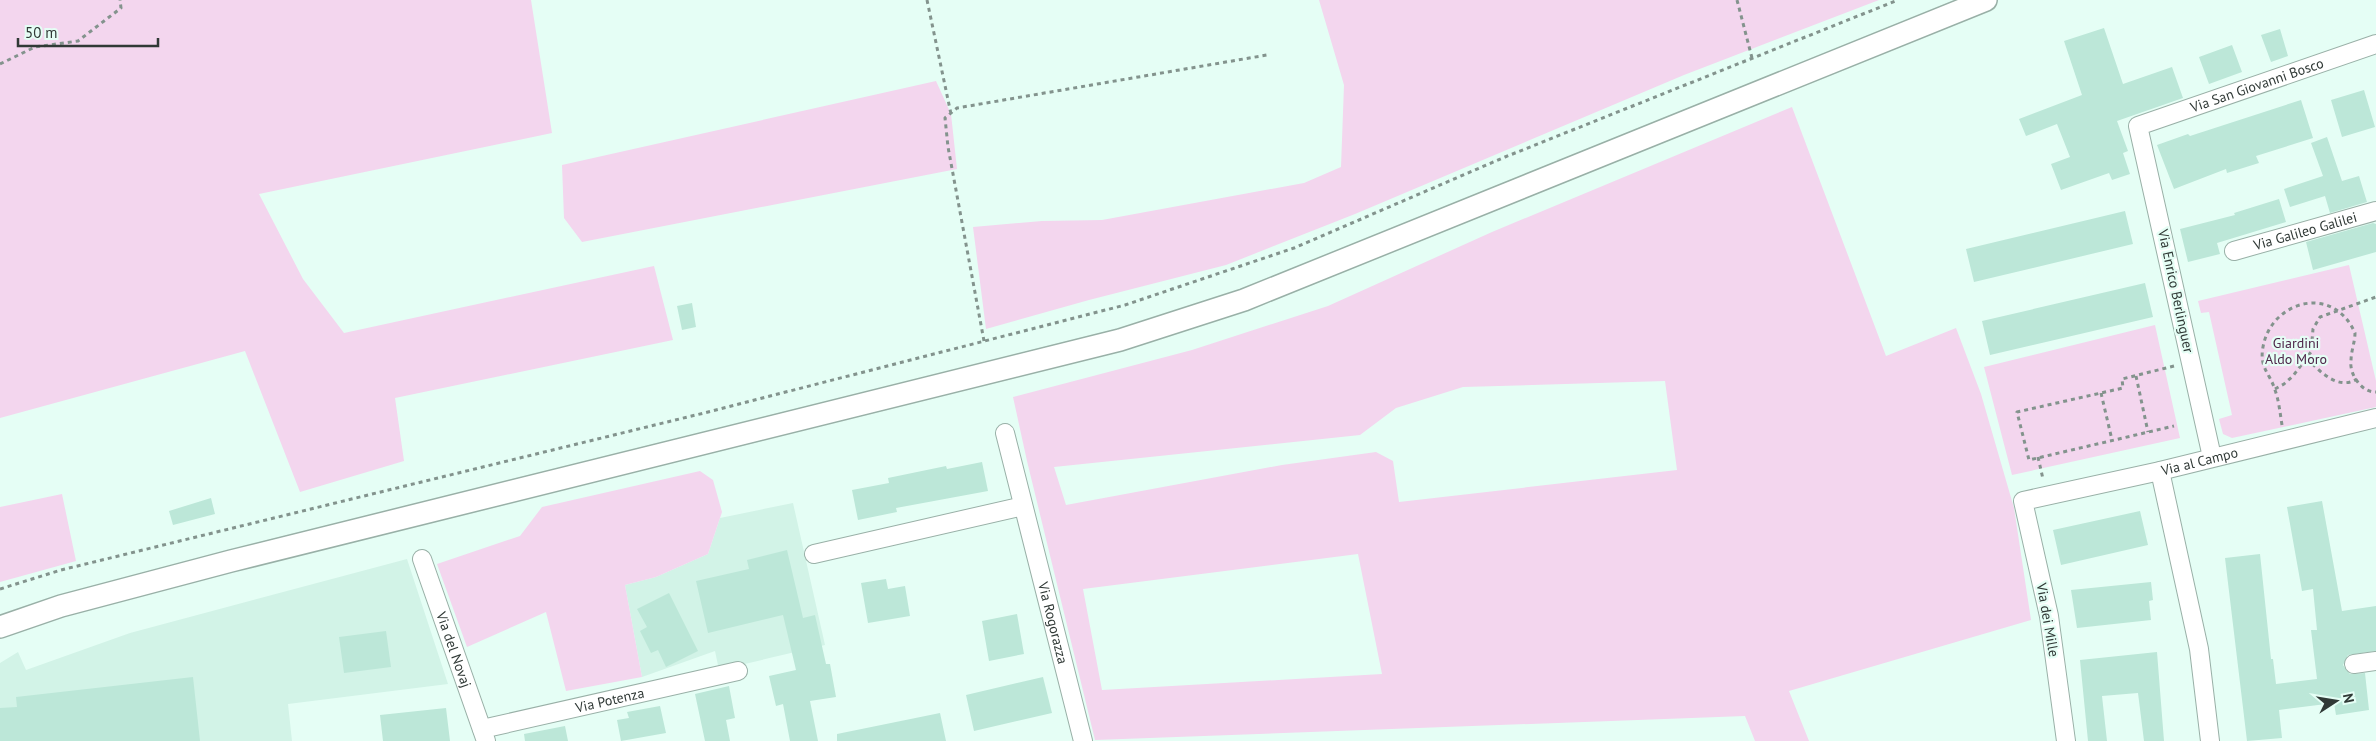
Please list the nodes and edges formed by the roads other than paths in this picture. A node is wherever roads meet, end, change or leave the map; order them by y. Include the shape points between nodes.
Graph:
1 (1986, 0) edge
2 (2376, 44) edge
3 (2138, 126) joint
4 (2376, 211) edge
5 (2234, 250) dead end
6 (2376, 418) edge
7 (1004, 433) dead end
8 (2212, 457) junction
9 (2160, 471) junction
10 (2023, 501) joint
11 (1023, 506) junction
12 (814, 554) dead end
13 (422, 559) dead end
14 (0, 627) edge
15 (2376, 661) edge
16 (2354, 664) dead end
17 (738, 671) dead end
18 (484, 735) edge
19 (1083, 741) edge
20 (2066, 741) edge
21 (2210, 741) edge

1 - 14 street via 1244,300 1120,340 231,561 61,606
2 - 3 street, Via San Giovanni Bosco
3 - 8 street, Via Enrico Berlinguer
4 - 5 street, Via Galileo Galilei
6 - 8 street, Via al Campo
7 - 11 street, Via Rogorazza
8 - 9 street, Via al Campo
9 - 10 street, Via al Campo
9 - 21 street via 2199,649
10 - 20 street, Via dei Mille via 2049,616
11 - 12 street
11 - 19 street, Via Rogorazza
13 - 18 street, Via del Novaj
15 - 16 street
17 - 18 street, Via Potenza

